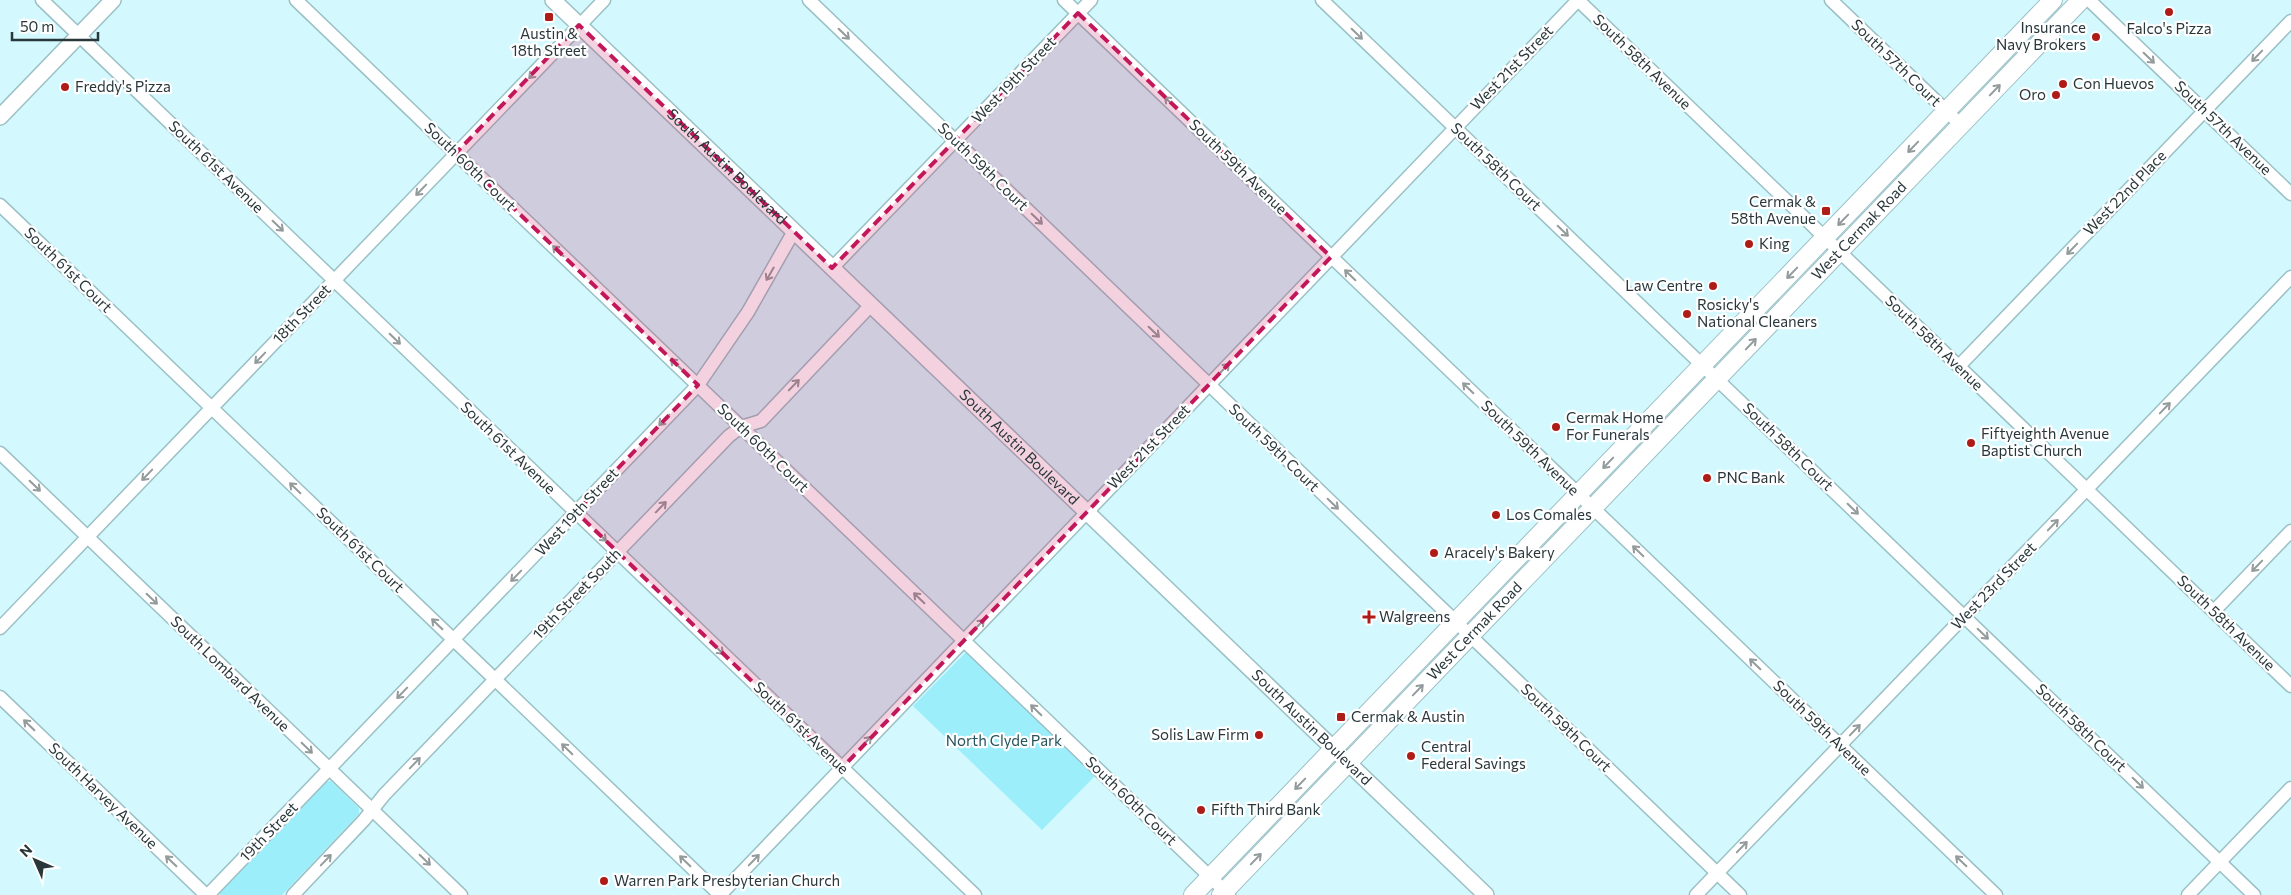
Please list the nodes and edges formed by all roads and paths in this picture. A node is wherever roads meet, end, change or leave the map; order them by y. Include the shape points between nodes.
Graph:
1 (42, 0) edge
2 (113, 0) edge
3 (296, 0) edge
4 (553, 0) edge
5 (604, 0) edge
6 (809, 0) edge
7 (1064, 0) edge
8 (1091, 0) edge
9 (1322, 0) edge
10 (1578, 0) edge
11 (1830, 0) edge
12 (2053, 0) edge
13 (2081, 0) edge
14 (2089, 0) edge
15 (1078, 13) junction
16 (2291, 21) edge
17 (580, 26) junction
18 (78, 35) junction
19 (1946, 111) junction
20 (2204, 111) junction
21 (0, 117) edge
22 (1961, 125) junction
23 (1455, 128) junction
24 (955, 141) junction
25 (456, 154) junction
26 (2291, 194) edge
27 (0, 205) edge
28 (794, 231) junction
29 (1825, 238) junction
30 (1840, 252) junction
31 (1332, 257) junction
32 (832, 268) junction
33 (2291, 277) edge
34 (334, 280) junction
35 (871, 305) junction
36 (1703, 365) junction
37 (1959, 366) junction
38 (1717, 379) junction
39 (698, 385) junction
40 (1209, 385) junction
41 (212, 408) junction
42 (741, 427) junction
43 (0, 453) edge
44 (2087, 489) junction
45 (1578, 494) junction
46 (1593, 508) junction
47 (576, 512) junction
48 (1087, 512) junction
49 (2291, 531) edge
50 (88, 537) junction
51 (618, 552) junction
52 (2214, 611) junction
53 (1964, 616) junction
54 (1455, 621) junction
55 (0, 628) edge
56 (1470, 635) junction
57 (454, 640) junction
58 (964, 641) junction
59 (495, 680) junction
60 (2291, 686) edge
61 (0, 697) edge
62 (1840, 746) junction
63 (1333, 749) junction
64 (1348, 763) junction
65 (842, 768) junction
66 (330, 769) junction
67 (2291, 788) edge
68 (372, 810) junction
69 (2220, 862) junction
70 (1717, 874) junction
71 (1210, 877) junction
72 (1225, 894) edge
73 (207, 895) edge
74 (293, 895) edge
75 (461, 895) edge
76 (720, 895) edge
77 (975, 895) edge
78 (1193, 895) edge
79 (1486, 895) edge
80 (1696, 895) edge
81 (1740, 895) edge
82 (1996, 895) edge
83 (2188, 895) edge
84 (2254, 895) edge

1 - 18 street, South 61st Avenue
2 - 18 street
3 - 25 street, South 60th Court
4 - 17 street, South Austin Boulevard
5 - 17 street, 18th Street
6 -> 24 street, South 59th Court
7 - 15 street, South 59th Avenue
8 - 15 street, West 19th Street
9 -> 23 street, South 58th Court
10 - 23 street, West 21st Street
10 - 29 street, South 58th Avenue
11 - 19 street, South 57th Court
12 - 19 main road, West Cermak Road
22 -> 13 main road, West Cermak Road
14 -> 20 street, South 57th Avenue
15 - 24 street, West 19th Street
31 -> 15 street, South 59th Avenue
16 -> 20 street, West 22nd Place
17 -> 25 street, 18th Street
17 - 28 street, South Austin Boulevard
18 - 21 street
18 -> 34 street, South 61st Avenue
19 - 22 street, South 57th Court
19 -> 29 main road, West Cermak Road
20 - 26 street, South 57th Avenue
20 -> 37 street, West 22nd Place
22 - 30 main road, West Cermak Road
23 - 31 street, West 21st Street
23 -> 36 street, South 58th Court
24 - 32 street, West 19th Street
24 -> 40 street, South 59th Court
25 -> 34 street, 18th Street
39 -> 25 street, South 60th Court
27 - 41 street, South 61st Court
28 - 32 street, South Austin Boulevard
28 -> 39 street, West 19th Street via 748,312
29 - 30 street, South 58th Avenue
29 -> 36 main road, West Cermak Road
30 - 37 street, South 58th Avenue
38 -> 30 main road, West Cermak Road
40 -> 31 street, West 21st Street
45 -> 31 street, South 59th Avenue
32 - 35 street, South Austin Boulevard
44 -> 33 street, West 23rd Street
34 -> 41 street, 18th Street
34 -> 47 street, South 61st Avenue
42 -> 35 street, 19th Street South via 760,420
35 - 48 street, South Austin Boulevard
36 - 38 street, South 58th Court
36 -> 45 main road, West Cermak Road
37 - 44 street, South 58th Avenue
38 - 46 main road, West Cermak Road
38 -> 53 street, South 58th Court
39 - 42 street, South 60th Court
39 -> 47 street, West 19th Street
40 - 48 street, West 21st Street
40 -> 54 street, South 59th Court
41 -> 50 street, 18th Street
57 -> 41 street, South 61st Court
51 -> 42 street, 19th Street South
58 -> 42 street, South 60th Court
43 -> 50 street, South Lombard Avenue
44 - 52 street, South 58th Avenue
53 -> 44 street, West 23rd Street
45 - 46 street, South 59th Avenue
45 - 54 main road, West Cermak Road
46 - 56 main road, West Cermak Road
62 -> 46 street, South 59th Avenue
47 -> 51 street, South 61st Avenue
47 -> 57 street, West 19th Street
58 -> 48 street, West 21st Street
48 - 63 street, South Austin Boulevard
49 -> 52 street
50 - 55 street, 18th Street
50 -> 66 street, South Lombard Avenue
51 - 59 street, 19th Street South
51 -> 65 street, South 61st Avenue
52 - 60 street, South 58th Avenue
62 -> 53 street, West 23rd Street
53 -> 69 street, South 58th Court
54 - 56 street, South 59th Court
54 - 63 main road, West Cermak Road
64 -> 56 main road, West Cermak Road
56 - 70 street, South 59th Court
57 - 59 street, South 61st Court
57 -> 66 street, West 19th Street
65 -> 58 street, West 21st Street
71 -> 58 street, South 60th Court
68 -> 59 street, 19th Street South
76 -> 59 street, South 61st Court
73 -> 61 street, South Harvey Avenue
70 -> 62 street, West 23rd Street
82 -> 62 street, South 59th Avenue
63 - 64 street, South Austin Boulevard
63 -> 71 main road, West Cermak Road
72 -> 64 main road, West Cermak Road
64 - 79 street, South Austin Boulevard
76 -> 65 street, West 21st Street
65 - 77 street, South 61st Avenue
66 - 68 street, South Lombard Avenue
66 - 73 street, 19th Street
67 - 69 street
74 -> 68 street, 19th Street South
68 -> 75 street, South Lombard Avenue
69 - 83 street
69 - 84 street, South 58th Court
70 - 80 street, West 23rd Street
70 - 81 street, South 59th Court
71 - 72 street, South 60th Court
71 - 78 main road, West Cermak Road

